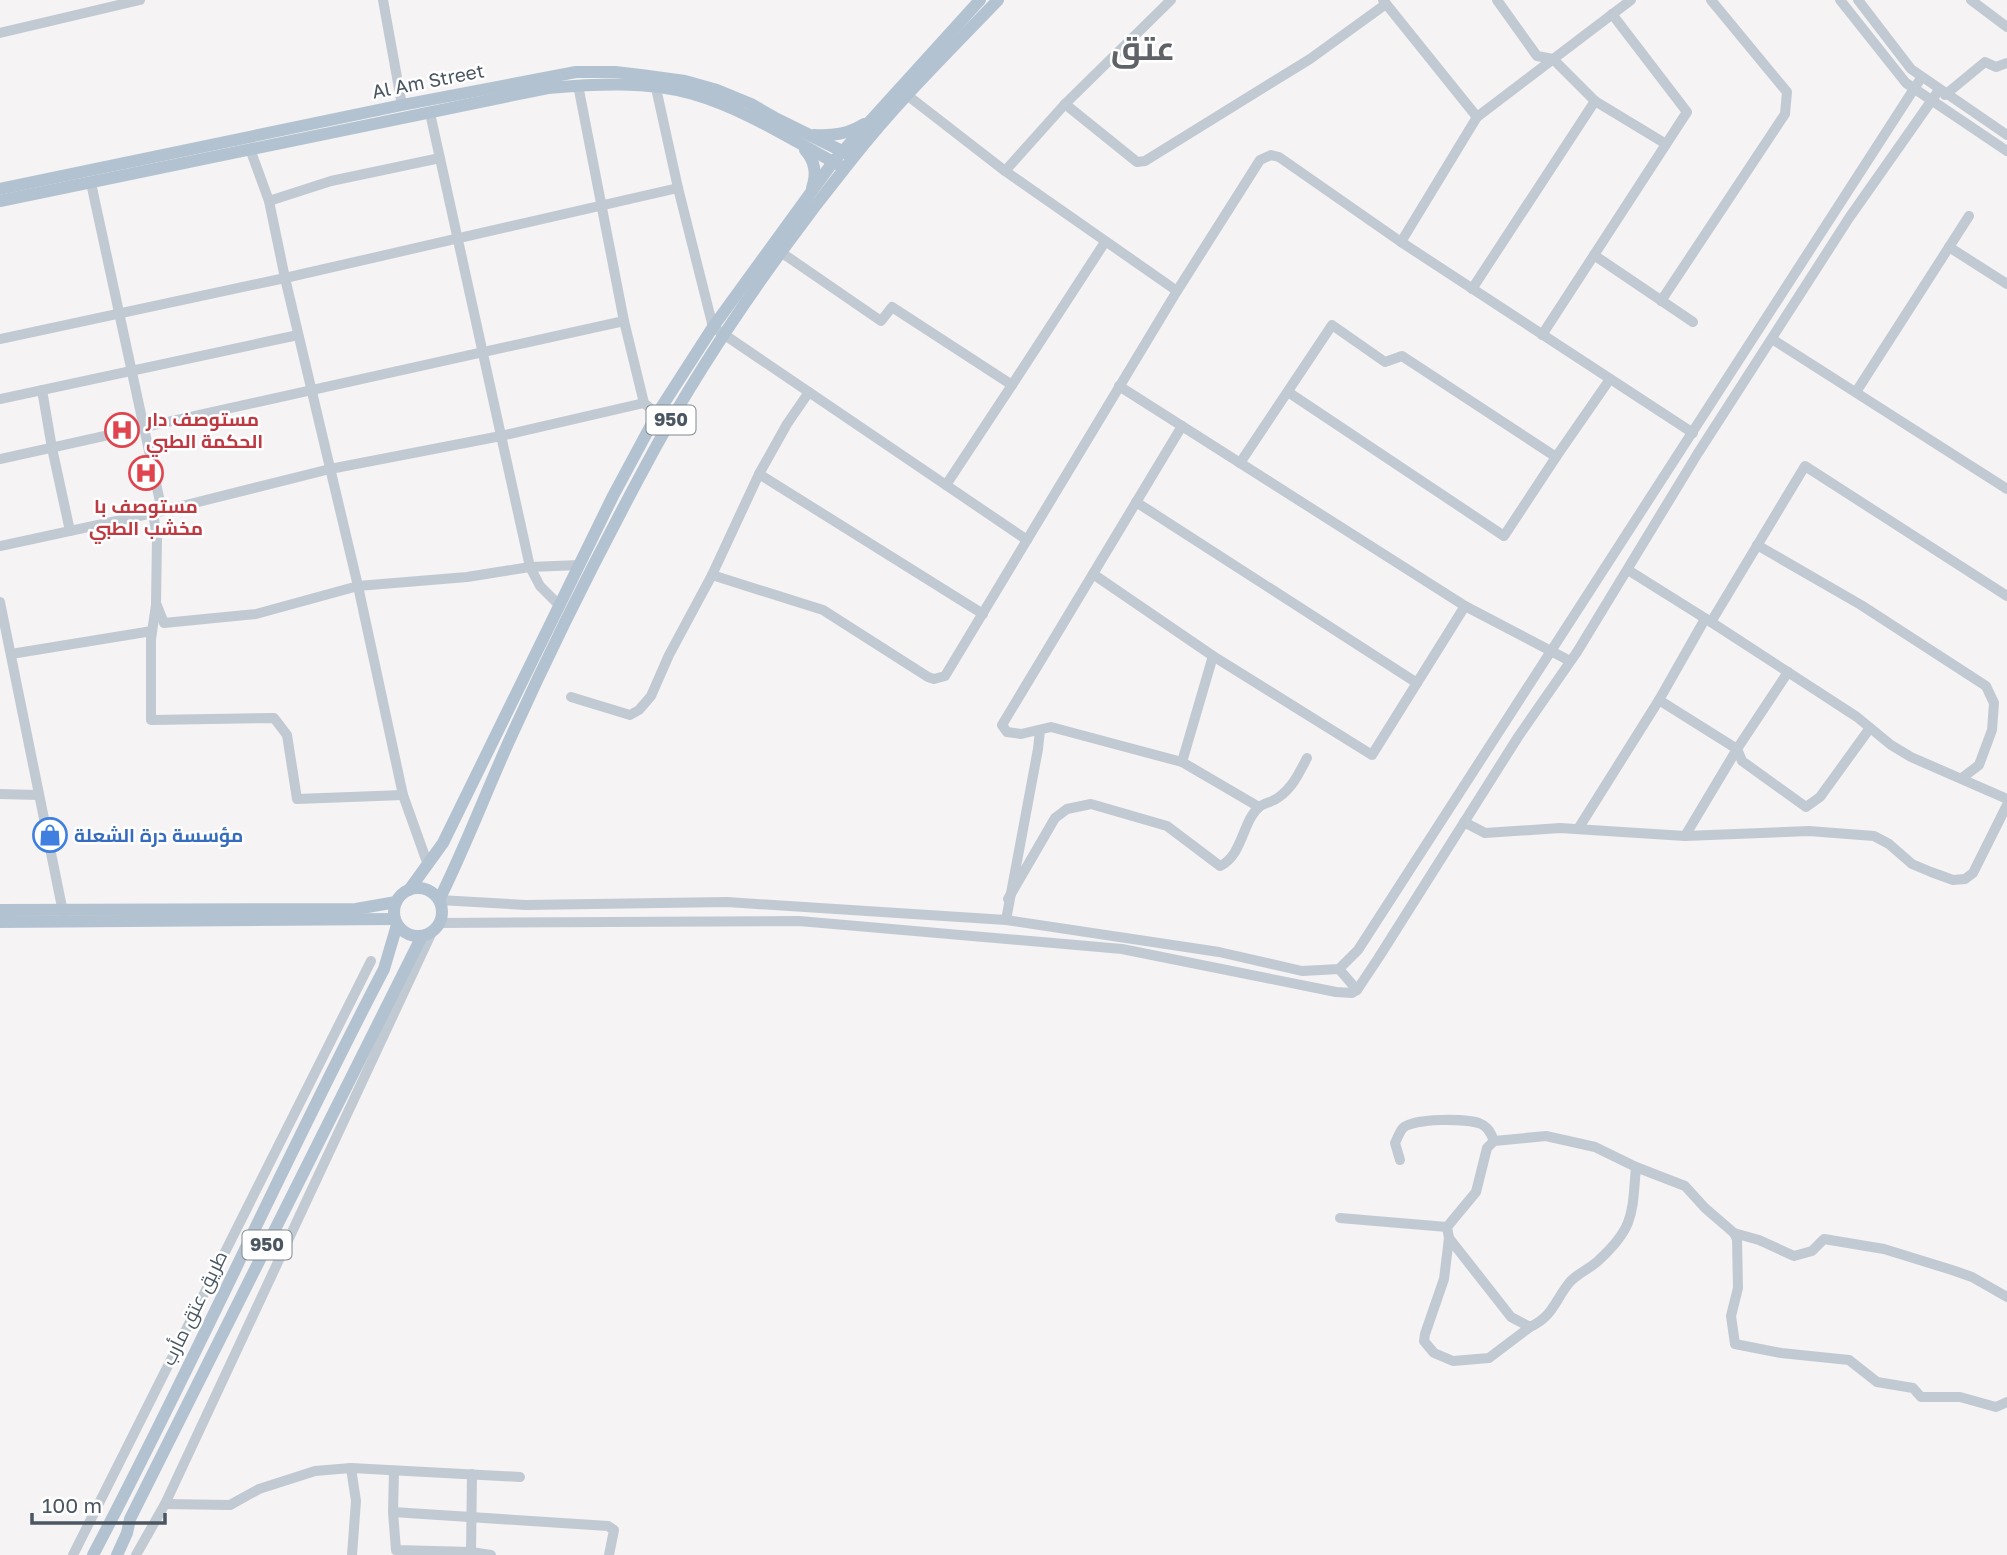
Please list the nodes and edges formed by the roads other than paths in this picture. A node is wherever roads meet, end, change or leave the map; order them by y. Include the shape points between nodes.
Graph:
1 (140, 0) edge
2 (383, 0) edge
3 (980, 0) edge
4 (998, 0) edge
5 (1171, 0) edge
6 (1497, 0) edge
7 (1631, 0) edge
8 (1711, 0) edge
9 (1840, 0) edge
10 (1858, 0) edge
11 (1384, 2) edge
12 (1977, 2) edge
13 (1612, 14) junction
14 (2007, 27) edge
15 (0, 33) edge
16 (1553, 59) junction
17 (2007, 63) edge
18 (1921, 79) junction
19 (578, 85) junction
20 (656, 88) junction
21 (1914, 89) junction
22 (1942, 93) junction
23 (908, 95) junction
24 (1595, 101) junction
25 (1931, 101) junction
26 (1065, 104) junction
27 (402, 105) junction
28 (430, 113) junction
29 (1477, 117) junction
30 (870, 120) junction
31 (796, 129) junction
32 (2007, 135) edge
33 (800, 145) junction
34 (1666, 145) junction
35 (250, 149) junction
36 (2007, 150) edge
37 (848, 154) junction
38 (440, 158) junction
39 (839, 165) junction
40 (1005, 171) junction
41 (91, 183) junction
42 (678, 188) junction
43 (0, 189) edge
44 (808, 196) junction
45 (0, 201) edge
46 (269, 201) junction
47 (601, 205) junction
48 (1969, 216) dead end
49 (458, 238) junction
50 (1105, 242) junction
51 (1401, 242) junction
52 (1949, 247) junction
53 (782, 253) junction
54 (1594, 256) junction
55 (285, 278) junction
56 (2007, 284) edge
57 (1472, 289) junction
58 (1177, 291) junction
59 (1661, 300) junction
60 (118, 314) junction
61 (624, 321) junction
62 (1693, 322) dead end
63 (713, 327) junction
64 (298, 335) junction
65 (725, 335) junction
66 (1542, 335) junction
67 (0, 339) edge
68 (1772, 339) junction
69 (483, 352) junction
70 (132, 370) junction
71 (1610, 379) junction
72 (1012, 384) junction
73 (1119, 386) junction
74 (42, 390) junction
75 (312, 392) junction
76 (809, 392) junction
77 (1288, 392) junction
78 (1856, 392) junction
79 (0, 399) edge
80 (644, 403) junction
81 (657, 414) junction
82 (1182, 426) junction
83 (145, 428) junction
84 (1695, 429) junction
85 (1712, 432) junction
86 (502, 436) junction
87 (52, 448) junction
88 (1556, 457) junction
89 (0, 459) edge
90 (1240, 463) junction
91 (330, 468) junction
92 (759, 474) junction
93 (946, 485) junction
94 (2007, 488) edge
95 (1136, 502) junction
96 (158, 512) junction
97 (70, 531) junction
98 (1027, 540) junction
99 (1757, 545) junction
100 (0, 546) edge
101 (530, 567) junction
102 (586, 568) junction
103 (1628, 570) junction
104 (1093, 574) junction
105 (712, 575) junction
106 (358, 586) junction
107 (2007, 596) edge
108 (0, 602) edge
109 (156, 603) junction
110 (560, 606) junction
111 (1465, 606) junction
112 (983, 614) junction
113 (1708, 621) junction
114 (152, 631) junction
115 (1551, 652) junction
116 (11, 654) junction
117 (1213, 656) junction
118 (1570, 661) junction
119 (1788, 672) junction
120 (1417, 683) junction
121 (571, 697) dead end
122 (1659, 700) junction
123 (1503, 727) junction
124 (1870, 728) junction
125 (1040, 730) junction
126 (1518, 737) junction
127 (1737, 749) junction
128 (1307, 758) dead end
129 (1182, 762) junction
130 (1962, 778) junction
131 (0, 794) edge
132 (40, 795) junction
133 (403, 795) junction
134 (2007, 802) edge
135 (1259, 807) junction
136 (1464, 822) junction
137 (1578, 829) junction
138 (1685, 836) junction
139 (1417, 859) junction
140 (428, 865) junction
141 (1434, 869) junction
142 (408, 890) junction
143 (1008, 899) junction
144 (439, 900) junction
145 (396, 902) junction
146 (0, 910) edge
147 (64, 916) junction
148 (1006, 920) junction
149 (0, 922) edge
150 (396, 922) junction
151 (1019, 923) junction
152 (431, 930) junction
153 (1017, 940) junction
154 (371, 961) dead end
155 (1339, 969) junction
156 (1357, 990) junction
157 (1494, 1141) junction
158 (1400, 1160) dead end
159 (1636, 1167) junction
160 (1340, 1218) dead end
161 (1448, 1232) junction
162 (1734, 1233) junction
163 (2007, 1297) edge
164 (1530, 1327) junction
165 (2007, 1402) edge
166 (351, 1468) junction
167 (394, 1471) junction
168 (472, 1474) junction
169 (520, 1477) dead end
170 (165, 1504) junction
171 (393, 1513) junction
172 (472, 1516) junction
173 (127, 1532) junction
174 (144, 1540) junction
175 (471, 1552) junction
176 (73, 1555) edge
177 (93, 1555) edge
178 (117, 1555) edge
179 (136, 1555) edge
180 (352, 1555) edge
181 (491, 1555) edge
182 (609, 1555) edge

1 - 15 street
2 - 27 street
3 - 30 main road, 950 / 950
4 - 23 main road, 950
5 - 26 street
6 - 16 street via 1537,56
7 - 13 street
8 - 59 street via 1787,92 1784,114
9 - 21 street
10 - 18 street
11 - 26 street via 1310,59 1145,161 1137,162
11 - 29 street
12 - 14 street
13 - 16 street
13 - 34 street via 1687,112
16 - 24 street
16 - 29 street
17 - 22 street via 1996,67 1985,62
18 - 21 street
18 - 22 street
19 - 20 main road, Al Am Street
19 - 28 main road, Al Am Street
19 - 47 street
20 - 33 main road, Al Am Street via 731,108
20 - 42 street
21 - 25 street
21 - 84 street
22 - 25 street
22 - 32 street
23 - 37 main road, 950
23 - 40 street
24 - 34 street
24 - 57 street
25 - 36 street
25 - 68 street
26 - 40 street
27 - 31 main road, Al Am Street via 567,74 615,72 717,90
27 - 43 main road, Al Am Street
28 - 35 main road, Al Am Street
28 - 38 street
29 - 51 street
30 - 31 main road via 834,135
30 - 37 main road, 950 / 950
31 - 37 main road, Al Am Street
33 - 39 main road, Al Am Street
33 - 44 main road via 814,163 816,174
34 - 54 street
35 - 41 main road, Al Am Street
35 - 46 street
37 - 39 main road, 950 / 950
38 - 46 street via 331,181
38 - 49 street
39 - 44 main road, 950 / 950
39 - 53 main road, 950
40 - 50 street
41 - 45 main road, Al Am Street
41 - 60 street
42 - 47 street
42 - 63 street
44 - 63 main road, 950 / 950
46 - 55 street
47 - 49 street
47 - 61 street
48 - 52 street
49 - 55 street
49 - 69 street
50 - 58 street
50 - 72 street
51 - 57 street
51 - 58 street via 1279,157 1265,156
52 - 56 street
52 - 78 street
53 - 65 main road, 950
53 - 72 street via 881,321 892,307
54 - 59 street
54 - 66 street
55 - 60 street
55 - 64 street
57 - 66 street
58 - 73 street
59 - 62 street
60 - 67 street
60 - 70 street
61 - 69 street
61 - 80 street
63 - 65 street
63 - 81 main road, 950 / 950
64 - 70 street
64 - 75 street
65 - 76 street
65 - 102 main road, 950
66 - 71 street
68 - 78 street
68 - 85 street
69 - 75 street
69 - 86 street
70 - 74 street
70 - 83 street
71 - 84 street
71 - 88 street
72 - 93 street
73 - 82 street
73 - 98 street
74 - 79 street
74 - 87 street
75 - 83 street
75 - 91 street
76 - 92 street
76 - 93 street
77 - 88 street via 1332,325 1385,362 1402,356
77 - 88 street via 1504,536
77 - 90 street
78 - 94 street
80 - 81 street
80 - 86 street
81 - 102 main road, 950 / 950
82 - 90 street
82 - 95 street
83 - 87 street
83 - 96 street
84 - 85 street
84 - 115 street
85 - 103 street
86 - 91 street
86 - 101 street
87 - 89 street
87 - 97 street
90 - 111 street
91 - 96 street
91 - 106 street
92 - 105 street
92 - 112 street
93 - 98 street
95 - 104 street
95 - 120 street
96 - 97 street
96 - 109 street
97 - 100 street
98 - 112 street
99 - 107 street via 1805,466
99 - 113 street
99 - 130 street via 1986,686 1994,703 1992,730 1979,765
101 - 102 street
101 - 106 street
101 - 110 street via 540,586
102 - 110 main road, 950 / 950
102 - 144 main road, 950
103 - 113 street
103 - 118 street
104 - 117 street
104 - 125 street via 1002,725 1007,732 1021,734
105 - 112 street via 823,610 934,679 945,676
105 - 121 street via 651,696 639,710 630,715
106 - 109 street via 256,614 164,623
106 - 133 street
108 - 116 street
109 - 114 street
110 - 140 main road, 950 / 950
111 - 115 street
111 - 120 street
113 - 119 street
113 - 122 street
114 - 116 street
114 - 133 street via 151,720 274,718 287,735 297,799
115 - 118 street
115 - 123 street
116 - 132 street
117 - 120 street via 1372,755
117 - 129 street
118 - 126 street
119 - 124 street
119 - 127 street
122 - 127 street
122 - 137 street
123 - 126 street
123 - 139 street
124 - 127 street via 1819,797 1806,807 1742,761
124 - 130 street via 1911,757
125 - 129 street via 1051,727
125 - 143 street
126 - 136 street
127 - 138 street
128 - 135 street via 1293,785
129 - 135 street
130 - 134 street
131 - 132 street
132 - 147 street
133 - 140 street
134 - 138 street via 1973,873 1965,879 1952,880 1912,864 1874,836 1809,831
135 - 143 street via 1238,848 1220,866 1167,826 1091,804 1067,809 1055,818
136 - 137 street via 1485,833
136 - 141 street
137 - 138 street
139 - 141 street
139 - 155 street via 1358,950
140 - 142 main road, 950 / 950
141 - 156 street
142 - 144 main road via 426,890
142 - 145 main road
143 - 148 street
144 - 148 street via 526,905 727,902
144 - 152 main road via 442,911
145 - 147 main road via 356,909
145 - 150 main road
146 - 147 main road
147 - 149 main road
147 - 150 main road
148 - 151 street
150 - 152 main road via 405,933
150 - 177 main road, طريق عتق مأرب / 950 via 384,969
151 - 153 street
151 - 155 street via 1219,952 1303,971
152 - 153 street via 799,921
152 - 170 street
152 - 173 main road, طريق عتق مأرب / 950
153 - 156 street via 1122,949 1336,992
154 - 176 street
155 - 156 street
157 - 158 street via 1482,1124 1466,1120 1415,1122 1403,1128 1395,1143
157 - 159 street via 1546,1136 1595,1147
157 - 161 street via 1487,1148 1476,1192
159 - 162 street via 1685,1186
159 - 164 street via 1631,1219 1623,1234 1598,1261 1571,1280 1544,1320
160 - 161 street
161 - 164 street via 1511,1317
161 - 164 street via 1444,1279 1424,1340 1434,1353 1453,1361 1489,1358
162 - 163 street via 1794,1256 1812,1251 1824,1239 1884,1249 1972,1277
162 - 165 street via 1738,1288 1731,1315 1735,1344 1849,1360 1877,1382 1913,1388 1921,1397 1960,1396 1996,1407
166 - 167 street
166 - 170 street via 315,1471 259,1489 230,1505
166 - 180 street via 356,1501
167 - 168 street
167 - 171 street
168 - 169 street
168 - 172 street
170 - 174 street
171 - 172 street
171 - 175 street via 396,1550
172 - 175 street
172 - 182 street via 608,1526 614,1530
173 - 174 street
173 - 178 main road, طريق عتق مأرب / 950
174 - 179 street
175 - 181 street

